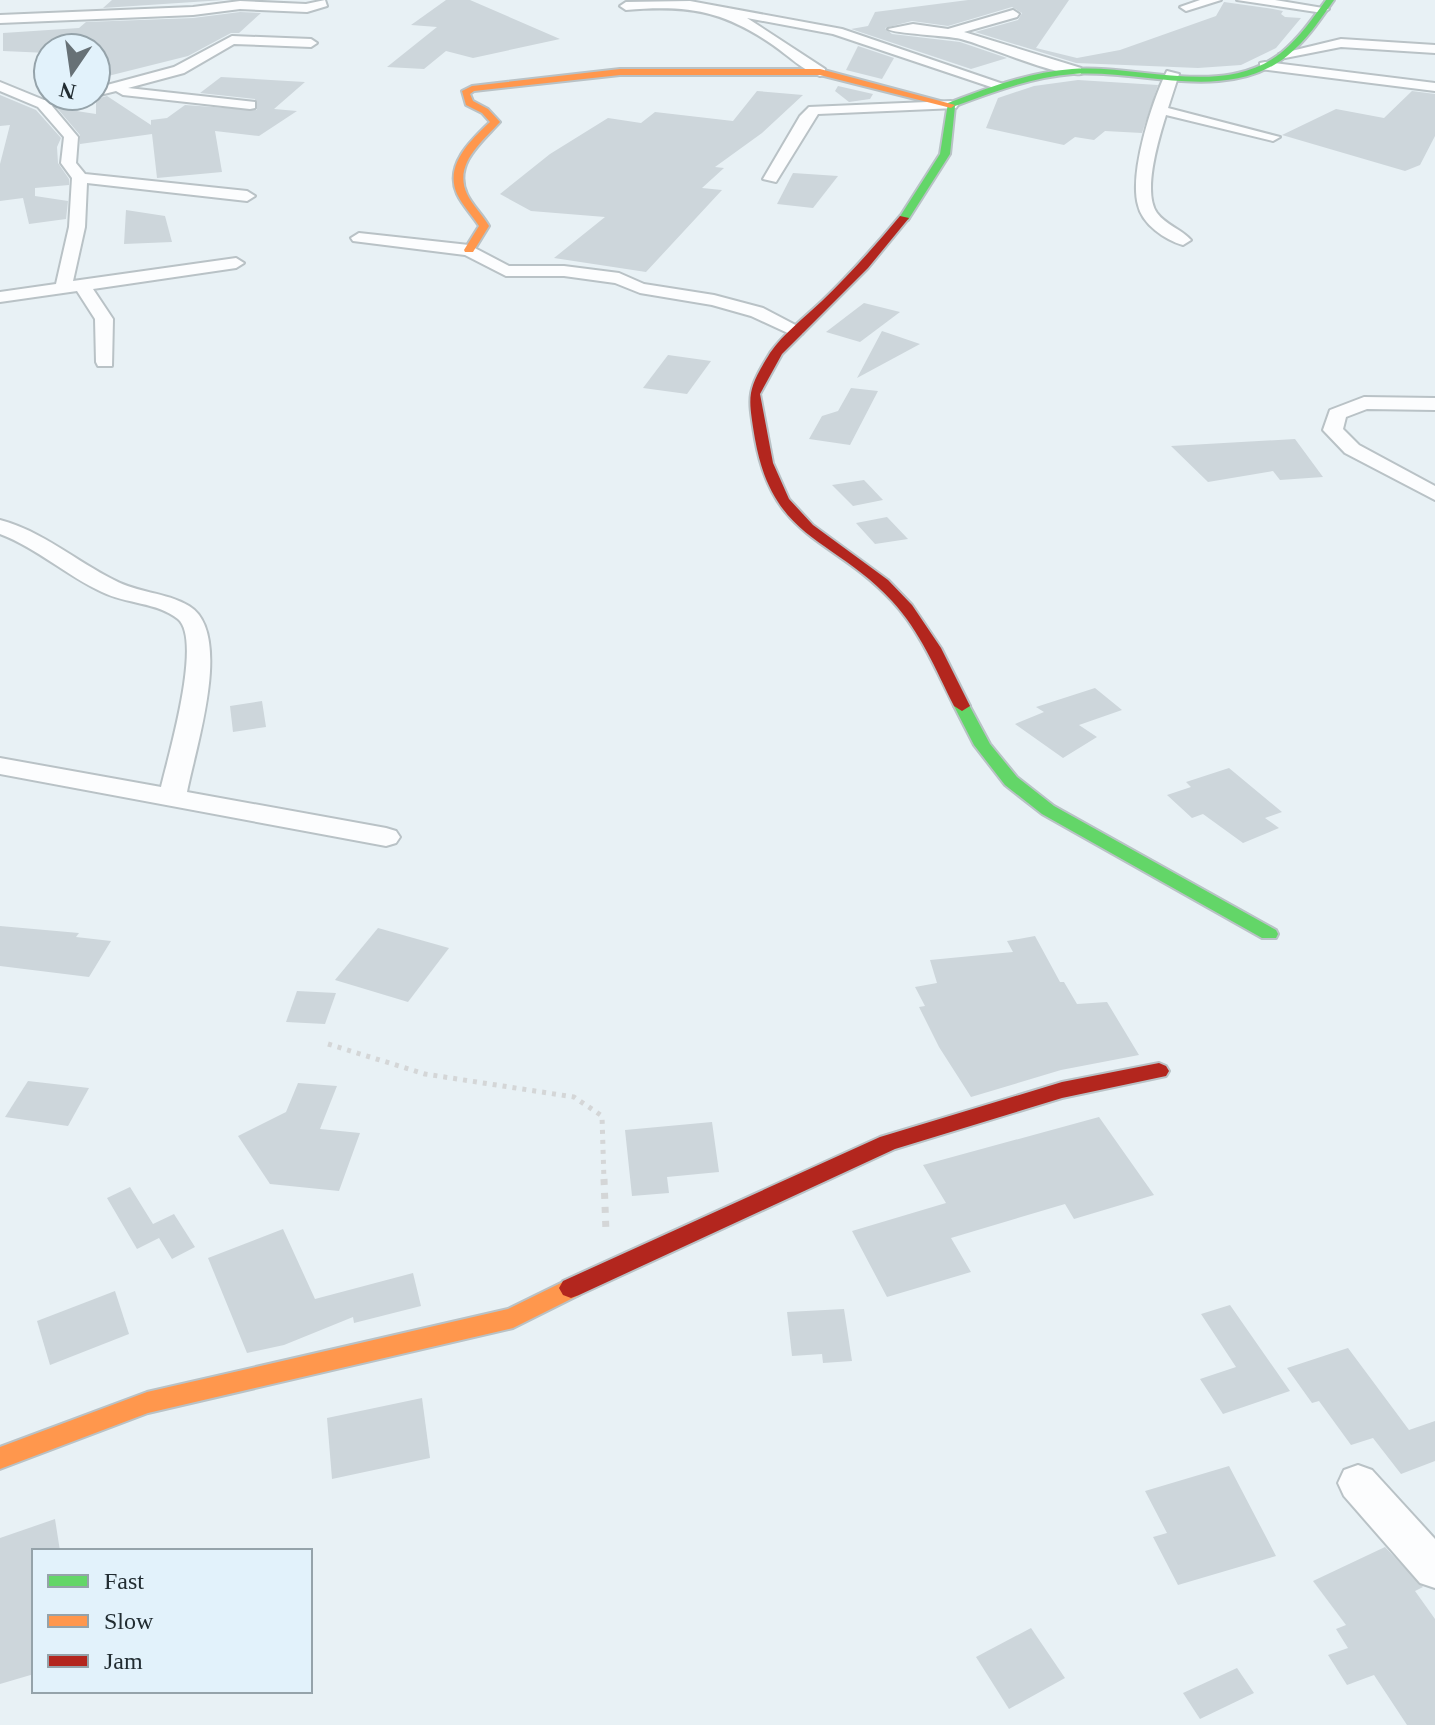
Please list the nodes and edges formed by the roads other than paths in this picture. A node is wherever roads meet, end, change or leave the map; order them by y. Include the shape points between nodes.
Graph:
1 (1215, 0) edge
2 (1243, 0) edge
3 (236, 2) edge
4 (323, 3) dead end
5 (1327, 4) edge
6 (626, 6) dead end
7 (1186, 7) dead end
8 (735, 13) junction
9 (1013, 14) dead end
10 (0, 19) edge
11 (894, 29) dead end
12 (948, 33) junction
13 (311, 43) dead end
14 (1435, 49) edge
15 (1285, 54) junction
16 (1265, 66) junction
17 (1076, 71) junction
18 (820, 72) junction
19 (1172, 74) junction
20 (112, 82) edge
21 (121, 85) junction
22 (0, 86) edge
23 (1002, 86) junction
24 (112, 87) edge
25 (1435, 87) edge
26 (112, 91) edge
27 (32, 99) edge
28 (250, 105) dead end
29 (951, 105) junction
30 (1161, 110) junction
31 (50, 112) edge
32 (1273, 137) dead end
33 (80, 178) junction
34 (771, 179) dead end
35 (247, 196) dead end
36 (359, 238) dead end
37 (1183, 240) dead end
38 (469, 250) junction
39 (236, 263) dead end
40 (83, 287) junction
41 (63, 289) junction
42 (0, 297) edge
43 (796, 330) junction
44 (105, 362) dead end
45 (1435, 404) edge
46 (1435, 494) edge
47 (0, 527) edge
48 (0, 766) edge
49 (172, 798) junction
50 (386, 837) dead end
51 (1269, 934) dead end
52 (1159, 1071) dead end
53 (0, 1458) edge
54 (1358, 1483) dead end
55 (1435, 1569) edge

1 - 7 street
2 - 5 street
3 - 4 street via 298,8
3 - 10 street via 193,11
5 - 15 street
6 - 8 street via 659,1
8 - 18 street
8 - 23 street via 775,16 884,43
9 - 12 street
11 - 12 street via 911,26
12 - 17 street
13 - 21 street via 232,40 179,70
14 - 15 street via 1341,43
15 - 16 street
16 - 19 street via 1231,73
16 - 25 street
17 - 19 street
17 - 23 street
18 - 29 street
18 - 38 street via 620,72 472,89 465,93 469,103 495,122 459,160 457,180 464,200 484,226
19 - 30 street
20 - 21 street
21 - 24 street
22 - 27 street
23 - 29 street
26 - 28 street
29 - 34 street via 814,110
29 - 43 street via 946,153 903,218 837,294
30 - 32 street
30 - 37 street via 1143,189 1146,209
31 - 33 street via 71,137 68,163
33 - 35 street
33 - 41 street via 77,227
36 - 38 street
38 - 43 street via 506,271 619,278 640,288 757,312
39 - 40 street
40 - 41 street
40 - 44 street via 104,319
41 - 42 street
43 - 51 street via 754,394 772,479 796,517 895,594 922,627 982,745 1011,781 1048,810
45 - 46 street via 1364,403 1337,414 1333,430 1352,449
47 - 49 street via 111,589 169,604 194,620 200,637 198,662
48 - 49 street
49 - 50 street
52 - 53 street via 1062,1090 888,1143 607,1269 513,1318 147,1403
54 - 55 street

